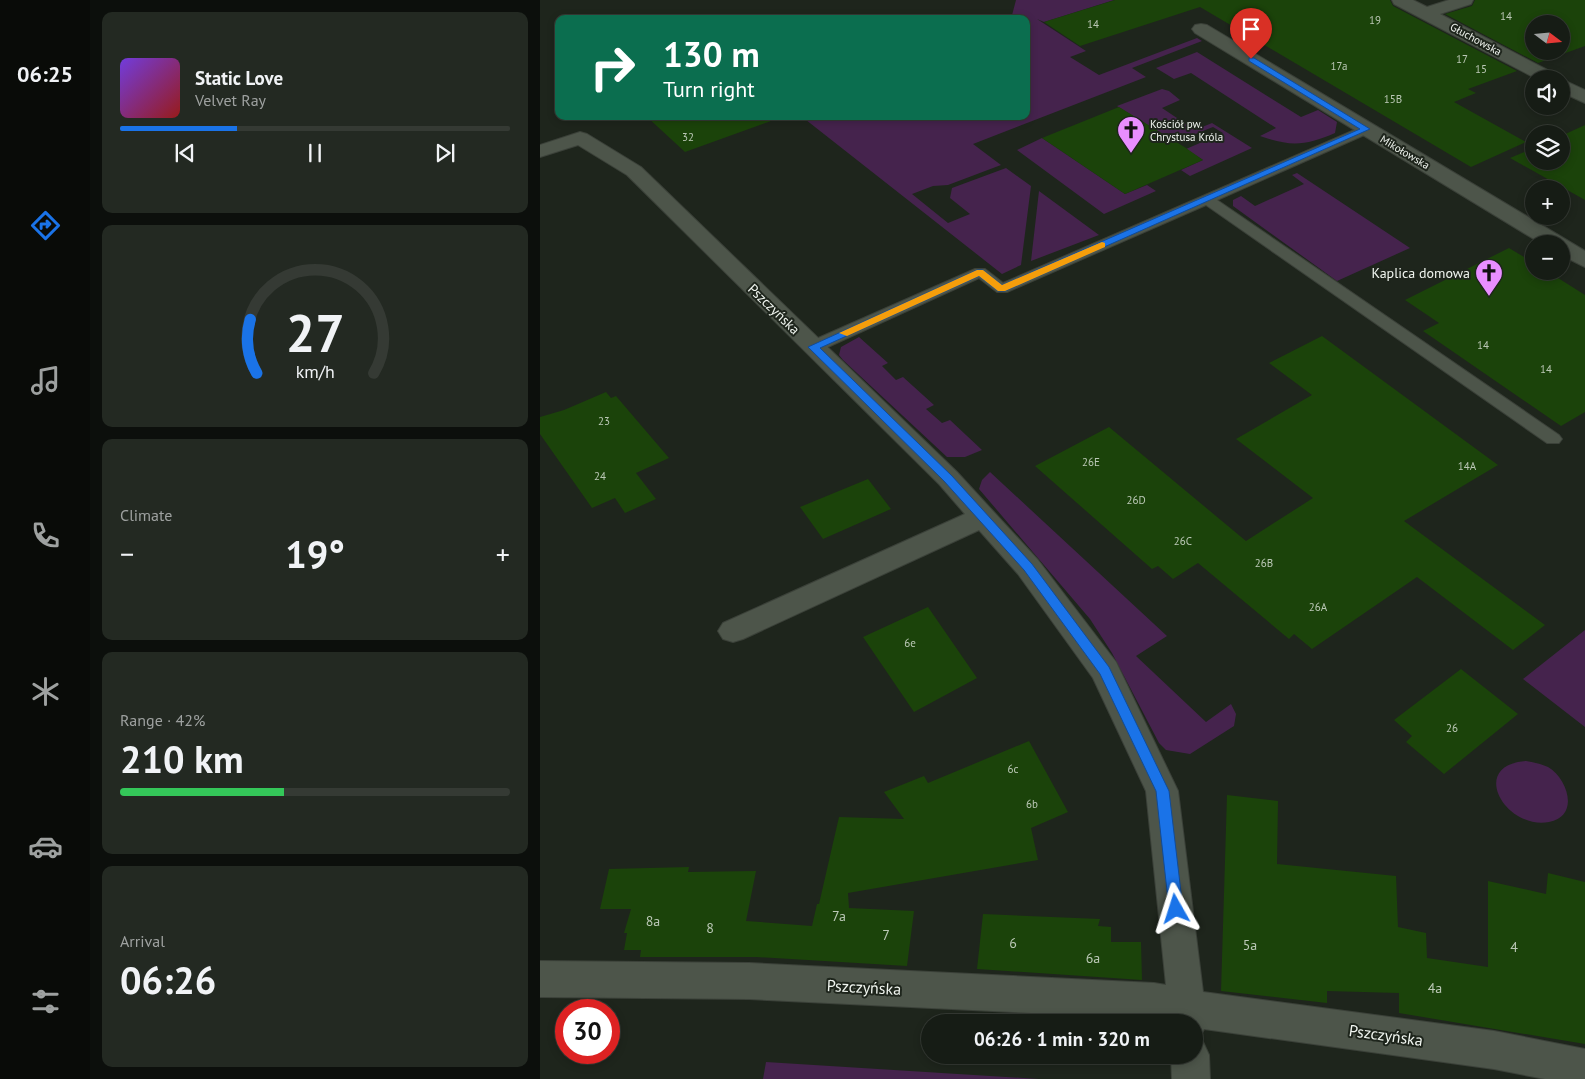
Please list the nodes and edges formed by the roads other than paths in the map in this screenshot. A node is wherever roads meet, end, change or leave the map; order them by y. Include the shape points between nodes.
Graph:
1 (1400, 0) edge
2 (1465, 0) edge
3 (1426, 13) junction
4 (1201, 29) dead end
5 (1534, 70) edge
6 (1570, 89) edge
7 (1585, 97) edge
8 (1366, 129) junction
9 (540, 151) edge
10 (1207, 200) junction
11 (1543, 235) edge
12 (1570, 251) edge
13 (1585, 260) edge
14 (813, 347) junction
15 (1553, 438) dead end
16 (983, 517) junction
17 (733, 631) dead end
18 (540, 979) edge
19 (1185, 1014) edge
20 (1187, 1014) edge
21 (1203, 1017) edge
22 (1190, 1064) edge
23 (1585, 1068) edge
24 (1191, 1079) edge

1 - 3 street, Głuchowska
2 - 3 street
3 - 5 street, Głuchowska
4 - 8 street, Mikołowska
6 - 7 street
8 - 10 lane
8 - 11 street, Mikołowska
9 - 14 street, Pszczyńska via 580,138 634,171
10 - 14 lane via 1002,289 980,272
10 - 15 lane
12 - 13 street, Mikołowska
14 - 16 street, Pszczyńska via 948,478
16 - 17 street
16 - 20 street, Pszczyńska via 1028,567 1105,671 1162,791
18 - 19 street, Pszczyńska via 749,981 1154,1001
21 - 23 street, Pszczyńska via 1494,1050
22 - 24 street

